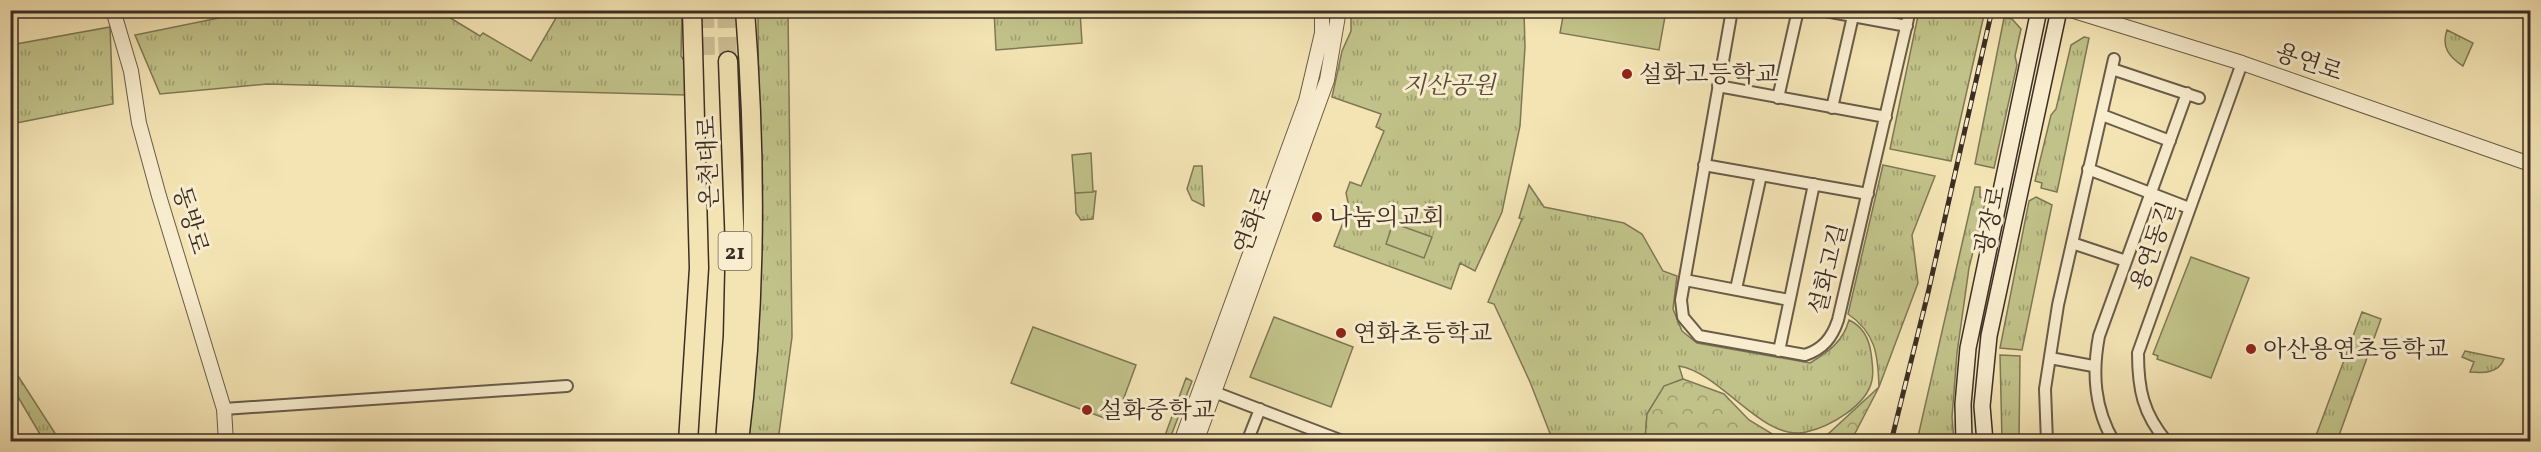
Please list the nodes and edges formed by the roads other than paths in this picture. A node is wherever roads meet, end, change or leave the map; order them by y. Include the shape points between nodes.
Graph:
1 (113, 10) edge
2 (692, 10) edge
3 (745, 10) edge
4 (1322, 10) edge
5 (1339, 10) edge
6 (1732, 10) edge
7 (1798, 10) edge
8 (1820, 10) edge
9 (1910, 10) edge
10 (2039, 10) edge
11 (2059, 10) edge
12 (2071, 10) edge
13 (1853, 16) junction
14 (1907, 26) junction
15 (706, 61) tunnel mouth
16 (728, 61) tunnel mouth
17 (2242, 63) junction
18 (1718, 86) junction
19 (2187, 93) junction
20 (1778, 98) junction
21 (2199, 98) dead end
22 (1832, 108) junction
23 (2102, 115) junction
24 (1886, 117) junction
25 (2170, 141) junction
26 (2530, 164) edge
27 (1704, 165) junction
28 (2088, 169) junction
29 (1761, 175) junction
30 (1814, 184) junction
31 (1868, 194) junction
32 (2150, 194) junction
33 (2189, 208) junction
34 (2072, 243) junction
35 (2126, 261) junction
36 (1685, 280) junction
37 (1736, 289) junction
38 (1789, 300) junction
39 (1779, 351) junction
40 (2050, 358) junction
41 (2093, 366) junction
42 (567, 386) dead end
43 (1214, 392) junction
44 (1260, 409) junction
45 (224, 410) junction
46 (226, 441) edge
47 (688, 441) edge
48 (700, 441) edge
49 (725, 441) edge
50 (739, 441) edge
51 (1181, 441) edge
52 (1196, 441) edge
53 (1247, 441) edge
54 (1345, 441) edge
55 (1964, 441) edge
56 (1985, 441) edge
57 (2047, 441) edge
58 (2114, 441) edge
59 (2167, 441) edge

1 - 45 street, 동방로 via 156,186
2 - 47 highway via 699,268
3 - 50 highway via 751,94 752,275
4 - 51 street, 연화로 via 1322,33 1306,101
5 - 43 street, 연화로 via 1327,80
6 - 18 street, 설화고길
7 - 20 street
8 - 13 street
9 - 14 street, 설화고길
10 - 55 main road, 광장로 via 1968,348
11 - 56 main road, 광장로 via 1989,336 1982,406
12 - 17 street, 용연로
13 - 14 street
13 - 22 street
14 - 24 street, 설화고길
15 - 48 highway, 온천대로 / 21 via 710,226
16 - 49 highway, 온천대로 / 21 via 735,249
17 - 26 street, 용연로
17 - 33 street, 용연동길
18 - 20 street
18 - 27 street, 설화고길
19 - 21 street
19 - 23 street via 2113,64
19 - 25 street, 용연동길
20 - 22 street
22 - 24 street
23 - 25 street
23 - 28 street
24 - 31 street, 설화고길
25 - 32 street, 용연동길
27 - 29 street
27 - 36 street, 설화고길
28 - 32 street
28 - 34 street
29 - 30 street
29 - 37 street
30 - 31 street
30 - 38 street
31 - 39 street, 설화고길 via 1834,332 1811,354
32 - 33 street
32 - 35 street, 용연동길
33 - 59 street, 용연동길 via 2138,353 2142,402 2153,426
34 - 35 street
34 - 40 street
35 - 41 street, 용연동길 via 2099,336
36 - 37 street, 설화고길
36 - 39 street, 설화고길 via 1680,300 1683,317 1699,336
37 - 38 street, 설화고길
38 - 39 street
40 - 41 street
40 - 57 street via 2045,389
41 - 58 street, 용연동길 via 2100,411
42 - 45 street
43 - 44 street
43 - 52 street, 연화로
44 - 53 street
44 - 54 street
45 - 46 street, 동방로

